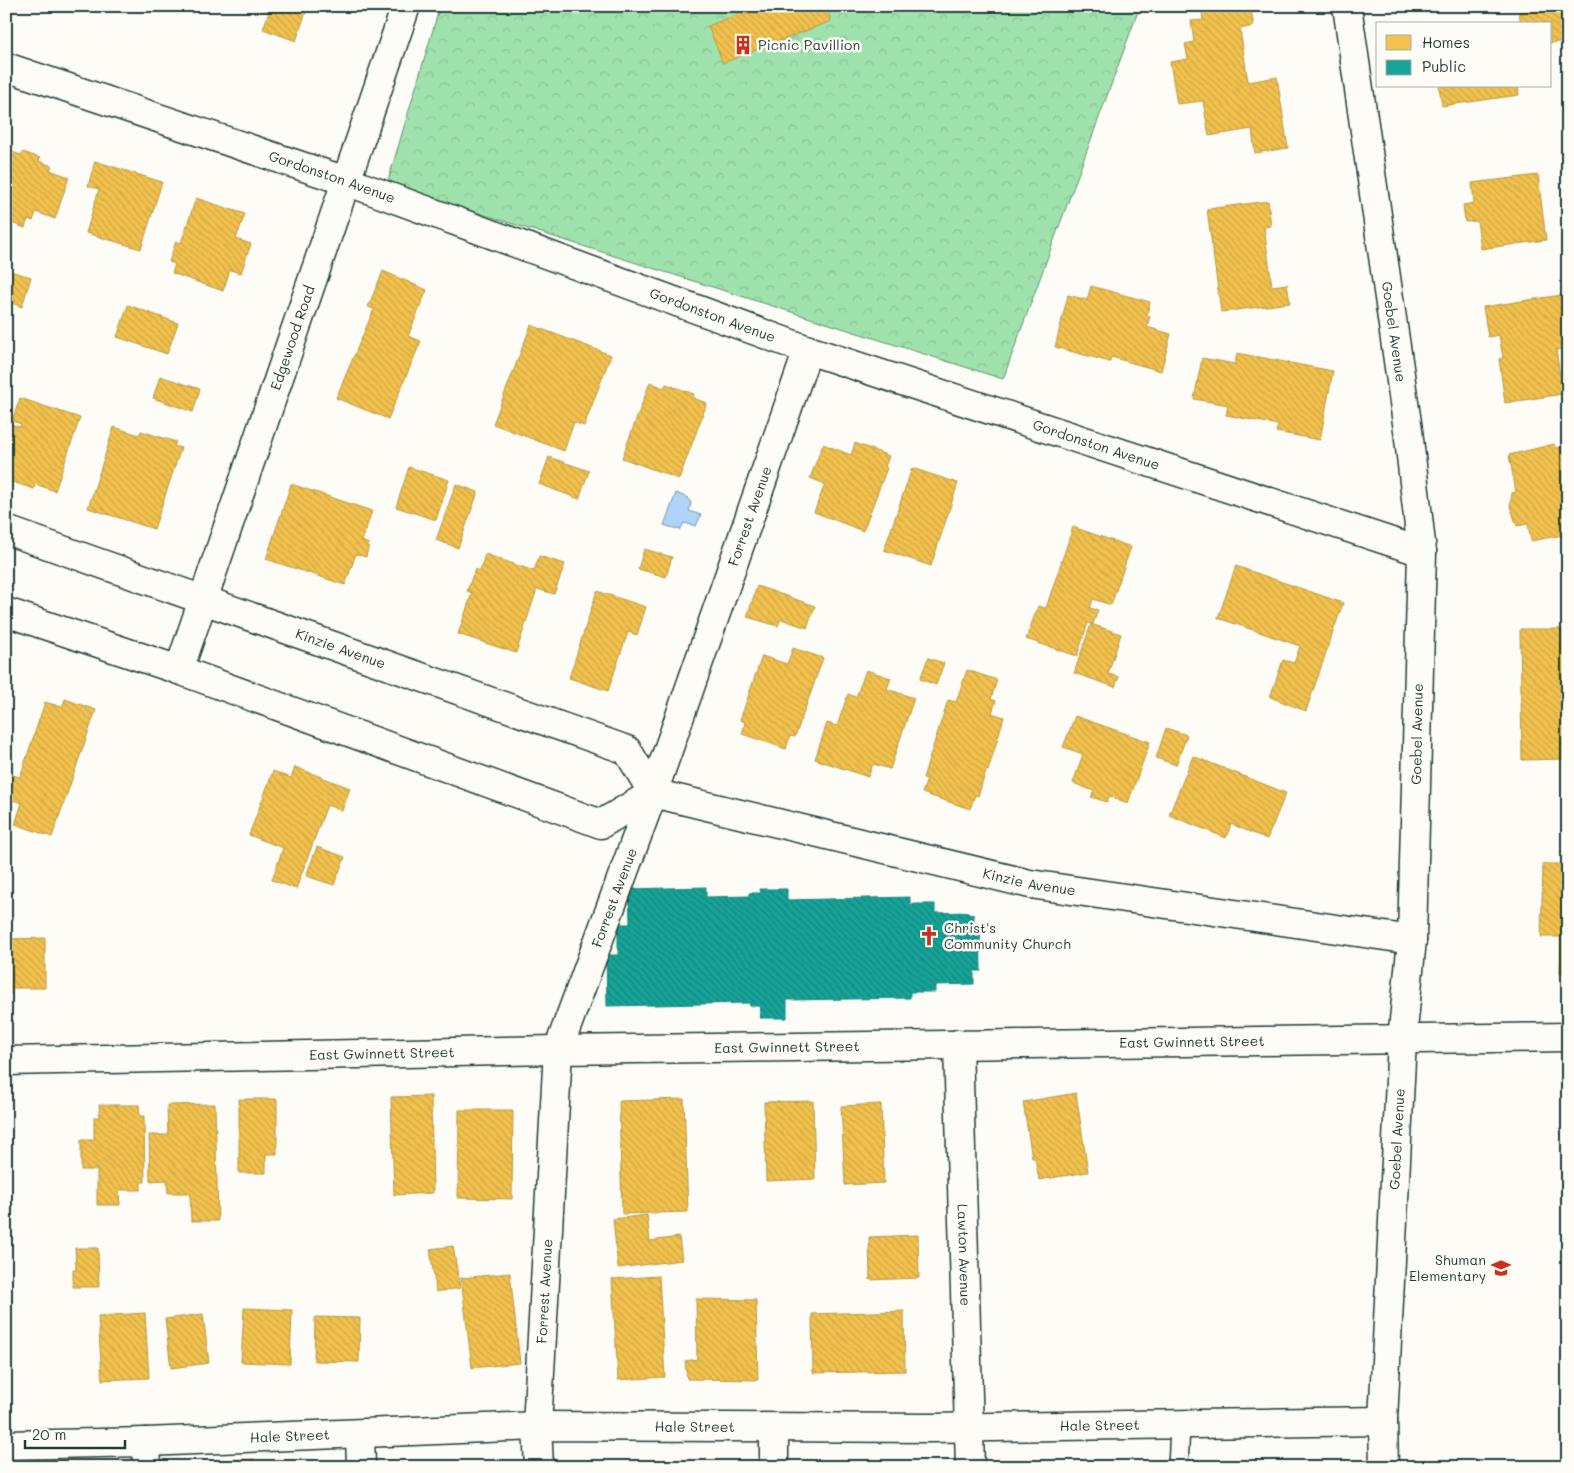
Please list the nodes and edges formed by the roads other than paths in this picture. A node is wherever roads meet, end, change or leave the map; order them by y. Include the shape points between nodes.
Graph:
1 (406, 6) edge
2 (1347, 6) edge
3 (6, 67) edge
4 (346, 181) junction
5 (808, 350) junction
6 (6, 530) edge
7 (1422, 552) junction
8 (203, 601) junction
9 (6, 612) edge
10 (179, 670) junction
11 (653, 793) junction
12 (1412, 940) junction
13 (1568, 1037) edge
14 (1402, 1040) junction
15 (958, 1044) junction
16 (558, 1050) junction
17 (6, 1062) edge
18 (1383, 1421) junction
19 (537, 1426) junction
20 (1180, 1426) junction
21 (969, 1428) junction
22 (774, 1429) junction
23 (360, 1434) junction
24 (6, 1445) edge
25 (146, 1454) edge
26 (361, 1467) edge
27 (539, 1467) edge
28 (774, 1467) edge
29 (970, 1467) edge
30 (1178, 1467) edge
31 (1384, 1467) edge

1 - 4 street, Edgewood Road
2 - 7 street, Goebel Avenue via 1408,430
3 - 4 street, Gordonston Avenue
4 - 5 street, Gordonston Avenue
4 - 8 street, Edgewood Road
5 - 7 street, Gordonston Avenue
5 - 11 street, Forrest Avenue
6 - 8 street, Kinzie Avenue
7 - 12 street, Goebel Avenue
8 - 10 street, Edgewood Road
8 - 11 street, Kinzie Avenue via 627,750
9 - 10 street
10 - 11 street via 600,824
11 - 12 street, Kinzie Avenue via 1030,884
11 - 16 street, Forrest Avenue
12 - 14 street, Goebel Avenue
13 - 14 street, East Gwinnett Street
14 - 15 street, East Gwinnett Street
14 - 18 street, Goebel Avenue
15 - 16 street, East Gwinnett Street
15 - 21 street, Lawton Avenue
16 - 17 street, East Gwinnett Street
16 - 19 street, Forrest Avenue
18 - 20 street, Hale Street
18 - 31 street, Goebel Avenue
19 - 22 street, Hale Street
19 - 23 street, Hale Street
19 - 27 street, Forrest Avenue
20 - 21 street, Hale Street
20 - 30 lane
21 - 22 street, Hale Street
21 - 29 street, Lawton Avenue
22 - 28 street
23 - 25 street, Hale Street
23 - 26 street
24 - 25 street, Hale Street

